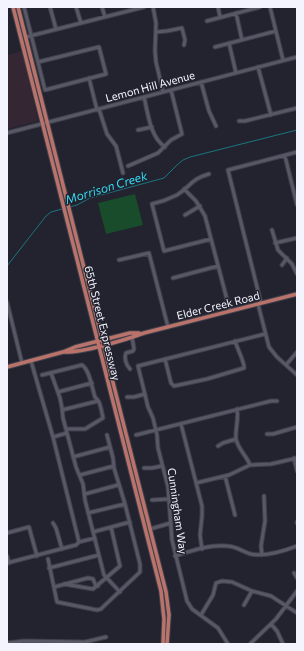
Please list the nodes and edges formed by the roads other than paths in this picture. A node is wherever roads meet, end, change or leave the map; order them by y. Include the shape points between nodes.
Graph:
1 (13, 7) edge
2 (18, 7) edge
3 (24, 7) edge
4 (50, 7) edge
5 (76, 7) edge
6 (102, 7) edge
7 (144, 7) edge
8 (153, 7) edge
9 (218, 7) edge
10 (260, 7) edge
11 (270, 7) edge
12 (128, 9) edge
13 (236, 13) junction
14 (105, 17) junction
15 (220, 17) junction
16 (207, 21) dead end
17 (80, 23) junction
18 (56, 29) junction
19 (276, 31) junction
20 (156, 32) junction
21 (32, 36) junction
22 (26, 37) junction
23 (242, 40) junction
24 (230, 43) junction
25 (184, 45) dead end
26 (215, 47) dead end
27 (297, 57) edge
28 (283, 60) junction
29 (38, 62) junction
30 (258, 67) junction
31 (236, 73) junction
32 (89, 78) junction
33 (201, 82) junction
34 (171, 90) junction
35 (163, 92) junction
36 (144, 97) junction
37 (297, 108) edge
38 (98, 109) junction
39 (271, 115) junction
40 (239, 120) dead end
41 (48, 123) junction
42 (43, 124) junction
43 (216, 126) dead end
44 (152, 127) junction
45 (138, 130) dead end
46 (7, 133) edge
47 (165, 147) junction
48 (297, 152) edge
49 (285, 156) junction
50 (128, 166) dead end
51 (123, 173) dead end
52 (209, 174) dead end
53 (184, 189) junction
54 (66, 203) junction
55 (297, 205) edge
56 (200, 206) junction
57 (68, 212) junction
58 (185, 215) dead end
59 (272, 230) dead end
60 (297, 238) edge
61 (211, 239) junction
62 (275, 244) junction
63 (287, 258) junction
64 (119, 260) dead end
65 (282, 265) dead end
66 (218, 266) junction
67 (297, 274) edge
68 (173, 278) dead end
69 (297, 294) edge
70 (7, 302) edge
71 (259, 304) junction
72 (230, 311) junction
73 (168, 327) junction
74 (144, 332) junction
75 (265, 334) junction
76 (132, 337) junction
77 (103, 340) junction
78 (98, 341) junction
79 (235, 341) junction
80 (104, 345) junction
81 (99, 346) junction
82 (63, 352) junction
83 (297, 352) edge
84 (165, 359) junction
85 (31, 361) junction
86 (22, 363) junction
87 (286, 365) junction
88 (7, 367) edge
89 (130, 369) dead end
90 (51, 373) junction
91 (42, 375) dead end
92 (297, 375) edge
93 (92, 383) junction
94 (58, 392) junction
95 (145, 394) junction
96 (127, 397) dead end
97 (98, 401) junction
98 (277, 401) dead end
99 (237, 409) junction
100 (62, 410) junction
101 (181, 424) junction
102 (297, 427) edge
103 (156, 430) junction
104 (66, 431) junction
105 (107, 434) dead end
106 (267, 434) dead end
107 (136, 435) dead end
108 (53, 437) junction
109 (236, 439) junction
110 (218, 446) dead end
111 (110, 447) junction
112 (73, 457) junction
113 (295, 458) edge
114 (250, 465) junction
115 (114, 466) junction
116 (162, 466) junction
117 (144, 468) dead end
118 (297, 471) edge
119 (80, 475) junction
120 (225, 476) junction
121 (196, 482) junction
122 (118, 485) junction
123 (85, 494) junction
124 (264, 496) dead end
125 (168, 499) junction
126 (152, 500) dead end
127 (125, 504) junction
128 (88, 513) junction
129 (235, 516) dead end
130 (130, 522) junction
131 (53, 523) dead end
132 (171, 523) junction
133 (111, 527) junction
134 (150, 529) junction
135 (93, 532) junction
136 (7, 533) edge
137 (95, 538) junction
138 (79, 542) junction
139 (297, 546) edge
140 (62, 549) junction
141 (202, 549) junction
142 (99, 555) junction
143 (262, 555) junction
144 (7, 556) edge
145 (37, 556) junction
146 (175, 556) junction
147 (48, 559) dead end
148 (8, 563) edge
149 (49, 568) junction
150 (294, 573) dead end
151 (107, 578) junction
152 (297, 578) edge
153 (64, 584) junction
154 (98, 586) junction
155 (54, 587) junction
156 (252, 591) junction
157 (297, 591) edge
158 (120, 592) junction
159 (244, 605) dead end
160 (286, 606) junction
161 (297, 613) edge
162 (201, 615) junction
163 (271, 624) junction
164 (106, 636) dead end
165 (7, 643) edge
166 (163, 644) edge
167 (167, 644) edge
168 (228, 644) edge
169 (250, 644) edge
170 (283, 644) edge

1 - 42 main road, 65th Street Expressway
2 - 22 main road, 65th Street Expressway
3 - 21 street
4 - 18 street
5 - 17 street
6 - 14 street
7 - 12 street
8 - 20 street
9 - 15 street
10 - 13 street
11 - 19 street
12 - 14 street
13 - 15 street
13 - 23 street
14 - 17 street
15 - 16 street
17 - 18 street
18 - 21 street
19 - 23 street
19 - 28 street
20 - 25 street via 182,28
20 - 35 street via 156,62
21 - 22 street
21 - 29 street
22 - 41 main road, 65th Street Expressway
23 - 24 street
24 - 26 street
24 - 31 street
27 - 28 street, Lemon Hill Avenue
28 - 30 street, Lemon Hill Avenue
29 - 32 street via 45,90
29 - 32 street via 99,46 106,74
30 - 31 street, Lemon Hill Avenue
30 - 39 street
31 - 33 street, Lemon Hill Avenue
32 - 38 street
33 - 34 street, Lemon Hill Avenue
33 - 43 street
34 - 35 street, Lemon Hill Avenue
34 - 47 street via 182,134
35 - 36 street, Lemon Hill Avenue
36 - 38 street, Lemon Hill Avenue
36 - 44 street
37 - 39 street
38 - 41 street, Lemon Hill Avenue
38 - 51 street via 107,134 116,146
39 - 40 street
41 - 42 street, Lemon Hill Avenue
41 - 54 main road, 65th Street Expressway
42 - 46 street, Lemon Hill Avenue
42 - 54 main road, 65th Street Expressway
44 - 45 street
44 - 47 street via 156,140
47 - 50 street via 158,153
48 - 49 street
49 - 55 street
49 - 71 street via 228,170
52 - 53 street via 195,179
53 - 56 street
53 - 61 street via 169,199 152,204 164,251
54 - 57 main road, 65th Street Expressway
56 - 58 street
56 - 61 street
57 - 77 main road, 65th Street Expressway
57 - 78 main road, 65th Street Expressway
59 - 62 street
60 - 62 street
61 - 66 street
62 - 63 street via 280,253
63 - 65 street
63 - 67 street
64 - 73 street via 149,253
66 - 68 street
66 - 72 street
69 - 71 main road, Elder Creek Road
70 - 86 street
71 - 72 main road, Elder Creek Road
71 - 75 street
72 - 73 main road, Elder Creek Road
73 - 74 main road, Elder Creek Road
74 - 76 main road, Elder Creek Road
74 - 77 main road, Elder Creek Road
75 - 79 street
75 - 87 street via 271,351
76 - 80 main road, Elder Creek Road
76 - 89 street via 134,349 126,353 125,357
77 - 78 main road, Elder Creek Road
77 - 80 main road, 65th Street Expressway
78 - 81 main road, 65th Street Expressway
78 - 82 main road, Elder Creek Road
79 - 84 street
79 - 84 street via 244,368 207,379 174,386 170,383
80 - 81 main road, Elder Creek Road
80 - 134 main road, 65th Street Expressway
81 - 82 main road, Elder Creek Road via 71,353
81 - 166 main road, 65th Street Expressway via 161,591
82 - 85 main road, Elder Creek Road
83 - 87 street
84 - 95 street, Cunningham Way via 138,366
85 - 86 main road, Elder Creek Road
85 - 108 street
86 - 88 main road, Elder Creek Road
87 - 92 street
90 - 91 street
90 - 93 street via 82,365 86,368
90 - 94 street
93 - 94 street
93 - 97 street
94 - 100 street
95 - 96 street
95 - 103 street, Cunningham Way
97 - 100 street
97 - 104 street via 103,418 100,421 85,429
98 - 99 street
99 - 101 street
99 - 109 street
100 - 104 street
101 - 103 street
101 - 121 street
102 - 106 street
103 - 107 street
103 - 116 street, Cunningham Way
104 - 108 street
104 - 112 street
105 - 111 street
108 - 138 street
109 - 110 street
109 - 114 street
111 - 112 street
111 - 115 street
112 - 119 street
113 - 114 street via 271,464
113 - 118 street
114 - 120 street
115 - 119 street
115 - 122 street
116 - 117 street
116 - 125 street, Cunningham Way via 168,487
119 - 123 street
120 - 121 street
120 - 129 street
121 - 141 street via 202,512
122 - 123 street
122 - 127 street
123 - 128 street
124 - 143 street via 266,514
125 - 126 street
125 - 132 street, Cunningham Way
127 - 128 street
127 - 130 street
128 - 135 street
130 - 133 street
130 - 158 street via 141,568 138,575
131 - 140 street
132 - 134 street
132 - 146 street, Cunningham Way
133 - 135 street
133 - 151 street via 121,564
134 - 167 main road, 65th Street Expressway via 166,592 169,615
135 - 137 street
136 - 145 street via 29,527
137 - 138 street
137 - 142 street
138 - 140 street
139 - 143 street
140 - 145 street
141 - 143 street via 229,546
141 - 146 street
142 - 149 street
142 - 151 street
144 - 148 street
145 - 148 street
146 - 162 street, Cunningham Way via 186,601
147 - 149 street
149 - 155 street
150 - 152 street
151 - 154 street
151 - 158 street
153 - 154 street via 93,589
153 - 154 street via 91,578
153 - 155 street
155 - 158 street via 57,602 97,610
156 - 159 street
156 - 160 street via 271,596
156 - 162 street via 232,582 216,583 213,595
157 - 160 street
160 - 161 street
160 - 163 street
162 - 168 street, Cunningham Way via 218,628
163 - 169 street
163 - 170 street
164 - 165 street via 85,642 24,640

